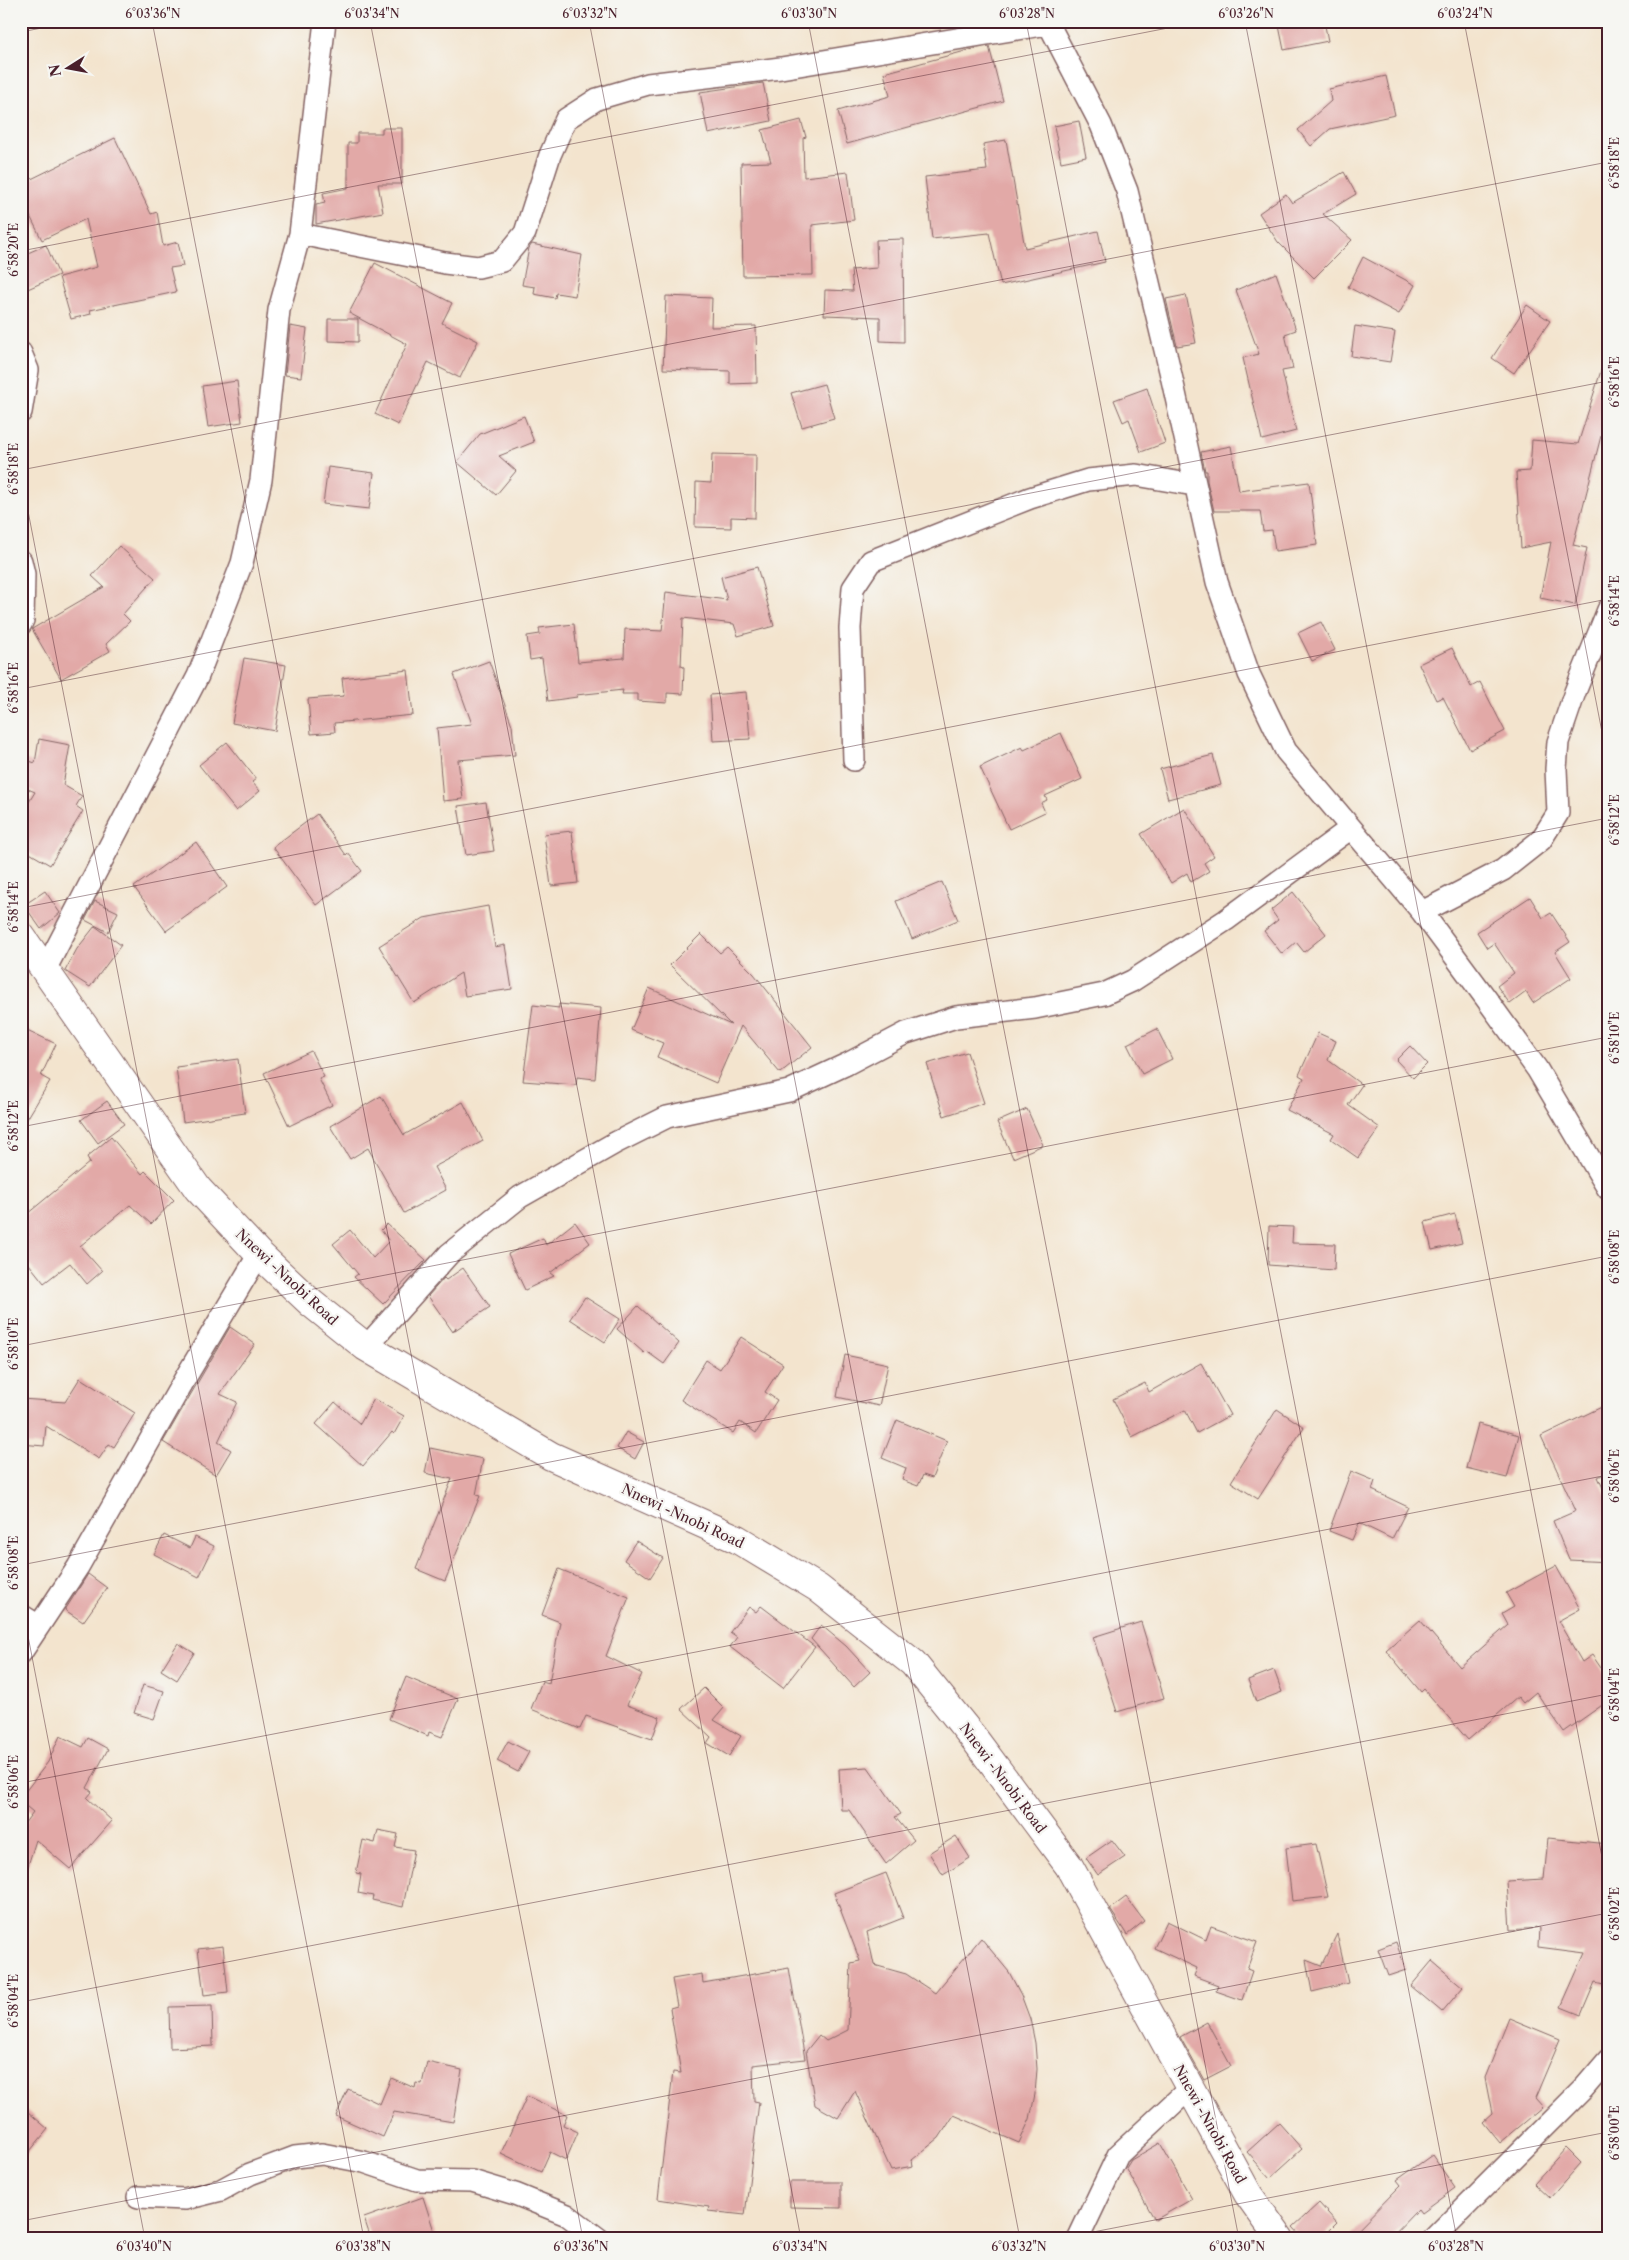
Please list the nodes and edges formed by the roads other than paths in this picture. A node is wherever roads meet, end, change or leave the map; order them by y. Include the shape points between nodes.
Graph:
1 (325, 21) edge
2 (1048, 23) edge
3 (300, 234) junction
4 (21, 353) edge
5 (21, 412) edge
6 (1194, 486) junction
7 (21, 561) edge
8 (1608, 610) edge
9 (21, 624) edge
10 (854, 760) dead end
11 (1351, 828) junction
12 (1422, 912) junction
13 (21, 936) edge
14 (45, 970) junction
15 (1608, 1189) edge
16 (259, 1254) junction
17 (366, 1347) junction
18 (30, 1621) edge
19 (21, 1653) edge
20 (1608, 2060) edge
21 (1190, 2088) junction
22 (138, 2197) dead end
23 (599, 2239) edge
24 (1078, 2239) edge
25 (1280, 2239) edge
26 (1433, 2239) edge

1 - 3 street
2 - 3 street via 781,68 648,84 597,99 566,120 550,155 525,233 502,261 478,267 445,263
2 - 6 street via 1101,125 1127,191
3 - 14 street via 279,310 261,480 242,562 198,676
4 - 5 street via 28,370
6 - 10 street via 1136,475 1088,480 1030,498 870,561 853,588 850,628
6 - 11 street via 1217,582 1249,674 1286,751
7 - 9 street via 24,574
8 - 12 street via 1558,742 1558,813 1541,840 1503,870
11 - 12 street
11 - 17 street via 1226,920 1132,981 1104,994 1035,1008 956,1017 906,1033 789,1091 667,1117 615,1143 520,1197 449,1254
12 - 15 street via 1537,1069
13 - 14 main road, Nnewi -Nnobi Road
14 - 16 main road, Nnewi -Nnobi Road via 198,1189
16 - 17 main road, Nnewi -Nnobi Road via 311,1303
16 - 18 street via 78,1567
17 - 21 main road, Nnewi -Nnobi Road via 551,1456 738,1539 818,1588 913,1663 1069,1866
18 - 19 street
20 - 26 street
21 - 24 street via 1118,2154
21 - 25 main road, Nnewi -Nnobi Road via 1248,2194
22 - 23 street via 185,2199 221,2190 250,2174 295,2157 322,2154 364,2162 416,2180 472,2181 515,2194 567,2215

